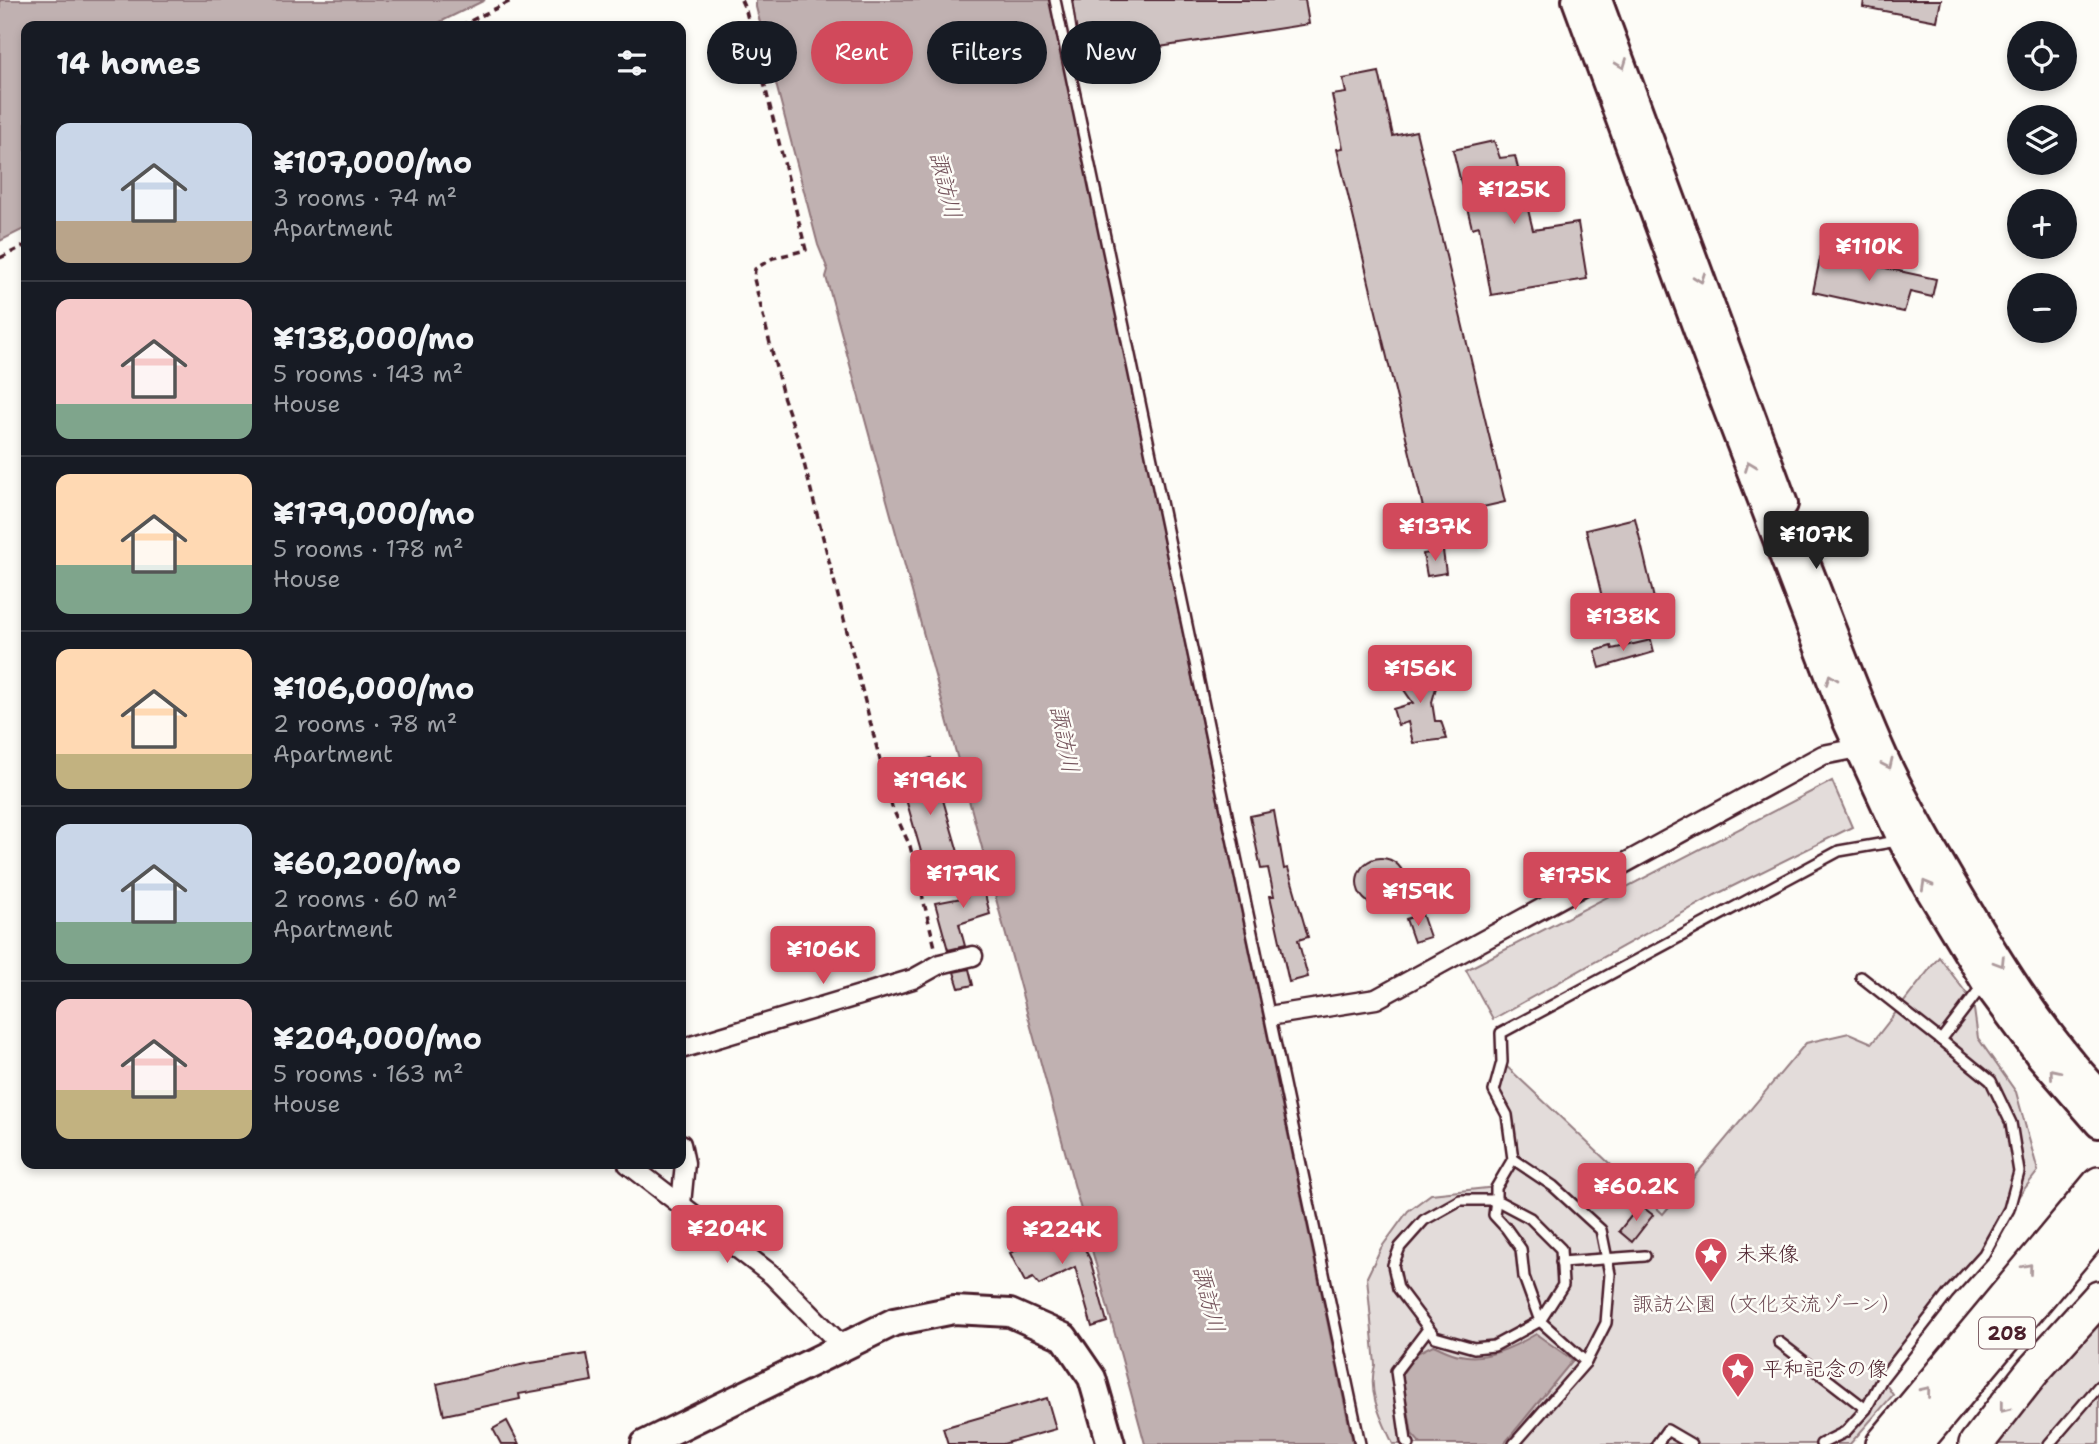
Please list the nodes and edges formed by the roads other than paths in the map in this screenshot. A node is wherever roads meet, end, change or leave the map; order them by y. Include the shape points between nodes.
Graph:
1 (1055, 0) edge
2 (1576, 0) edge
3 (1598, 0) edge
4 (1859, 748) junction
5 (1902, 841) junction
6 (973, 956) dead end
7 (1861, 976) dead end
8 (1985, 982) junction
9 (1275, 1015) dead end
10 (1941, 1040) junction
11 (686, 1047) edge
12 (2099, 1093) edge
13 (2099, 1124) edge
14 (1513, 1159) junction
15 (634, 1169) edge
16 (684, 1169) edge
17 (2099, 1184) edge
18 (1496, 1200) junction
19 (681, 1205) junction
20 (2099, 1224) edge
21 (1645, 1256) dead end
22 (1606, 1258) junction
23 (1561, 1262) junction
24 (2099, 1298) edge
25 (1540, 1321) junction
26 (1428, 1329) junction
27 (1779, 1342) dead end
28 (843, 1347) junction
29 (1586, 1362) junction
30 (2099, 1386) edge
31 (1866, 1409) junction
32 (645, 1444) edge
33 (1111, 1444) edge
34 (1360, 1444) edge
35 (1409, 1444) edge
36 (1514, 1444) edge
37 (1657, 1444) edge
38 (1691, 1444) edge
39 (1821, 1444) edge
40 (1883, 1444) edge
41 (1915, 1444) edge
42 (1976, 1444) edge
43 (2049, 1444) edge

1 - 34 lane
4 -> 2 street
3 -> 12 street via 1798,542 1884,755 1921,828 2023,999
4 - 5 street
4 - 9 street via 1823,755 1376,999
8 -> 5 street
5 - 14 lane via 1839,850 1501,1033 1502,1062 1494,1091 1507,1115
6 - 11 street via 940,964 913,979
7 - 10 lane
8 - 10 lane
13 -> 8 street via 2039,1055
10 - 31 lane via 1991,1081 2011,1123 2019,1172 2009,1209 1984,1254 1882,1379
14 - 18 lane via 1496,1188
14 - 22 lane via 1553,1186 1601,1230
15 - 19 street
16 - 19 street
40 -> 17 highway
18 - 23 lane via 1530,1218 1546,1233 1560,1249
18 - 25 lane via 1494,1215 1521,1249 1524,1277
18 - 26 lane via 1460,1200 1424,1220 1400,1247 1393,1265 1398,1288
19 - 28 street via 772,1275
20 - 41 highway, 208
21 - 22 lane
22 - 23 lane
22 - 29 lane via 1610,1274 1606,1323
23 - 25 lane via 1563,1284
24 -> 42 highway
25 - 26 lane via 1494,1346 1474,1348 1434,1337
25 - 29 lane
26 - 35 lane via 1396,1371
27 - 31 lane
28 - 32 street
28 - 33 street via 894,1322 954,1310 1010,1312 1064,1337 1092,1378
29 - 36 lane
30 - 43 lane
31 - 39 lane via 1845,1432
37 - 38 lane via 1667,1430

